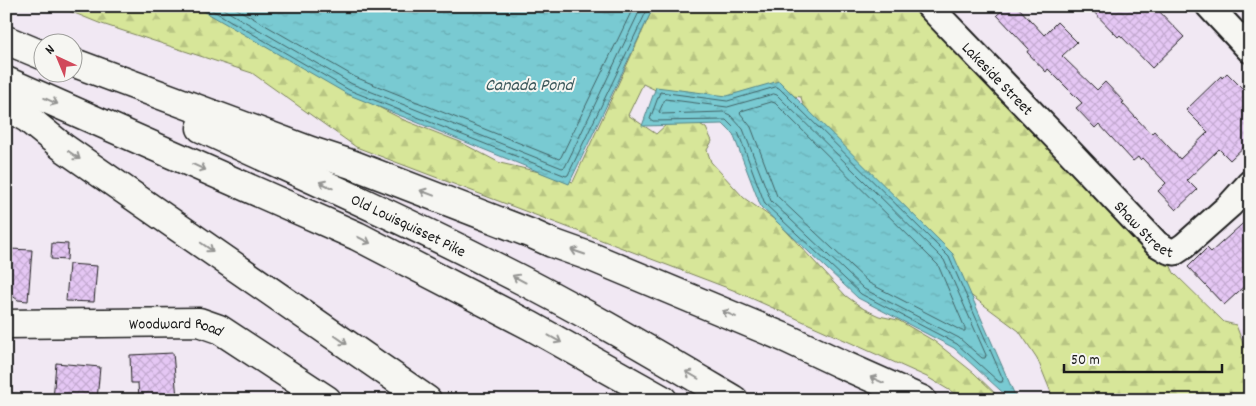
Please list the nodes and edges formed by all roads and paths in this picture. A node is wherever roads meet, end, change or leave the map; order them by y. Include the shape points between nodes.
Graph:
1 (929, 6) edge
2 (1209, 6) edge
3 (6, 38) edge
4 (32, 47) edge
5 (32, 50) edge
6 (1250, 50) edge
7 (82, 66) edge
8 (82, 73) edge
9 (6, 81) edge
10 (6, 106) edge
11 (1068, 149) joint
12 (1250, 183) edge
13 (6, 324) edge
14 (327, 400) edge
15 (427, 400) edge
16 (663, 400) edge
17 (734, 400) edge
18 (922, 400) edge

1 - 11 street, Lakeside Street
2 - 6 street
3 - 4 main road
3 - 5 main road
18 -> 7 main road via 788,339 594,258 351,164
17 -> 8 main road, Old Louisquisset Pike via 630,339 492,265
9 -> 16 main road, Old Louisquisset Pike via 357,236 531,326
10 -> 15 main road
11 - 12 street, Shaw Street via 1157,244 1169,251 1175,252 1184,246
13 - 14 main road, Woodward Road via 199,322 219,329

